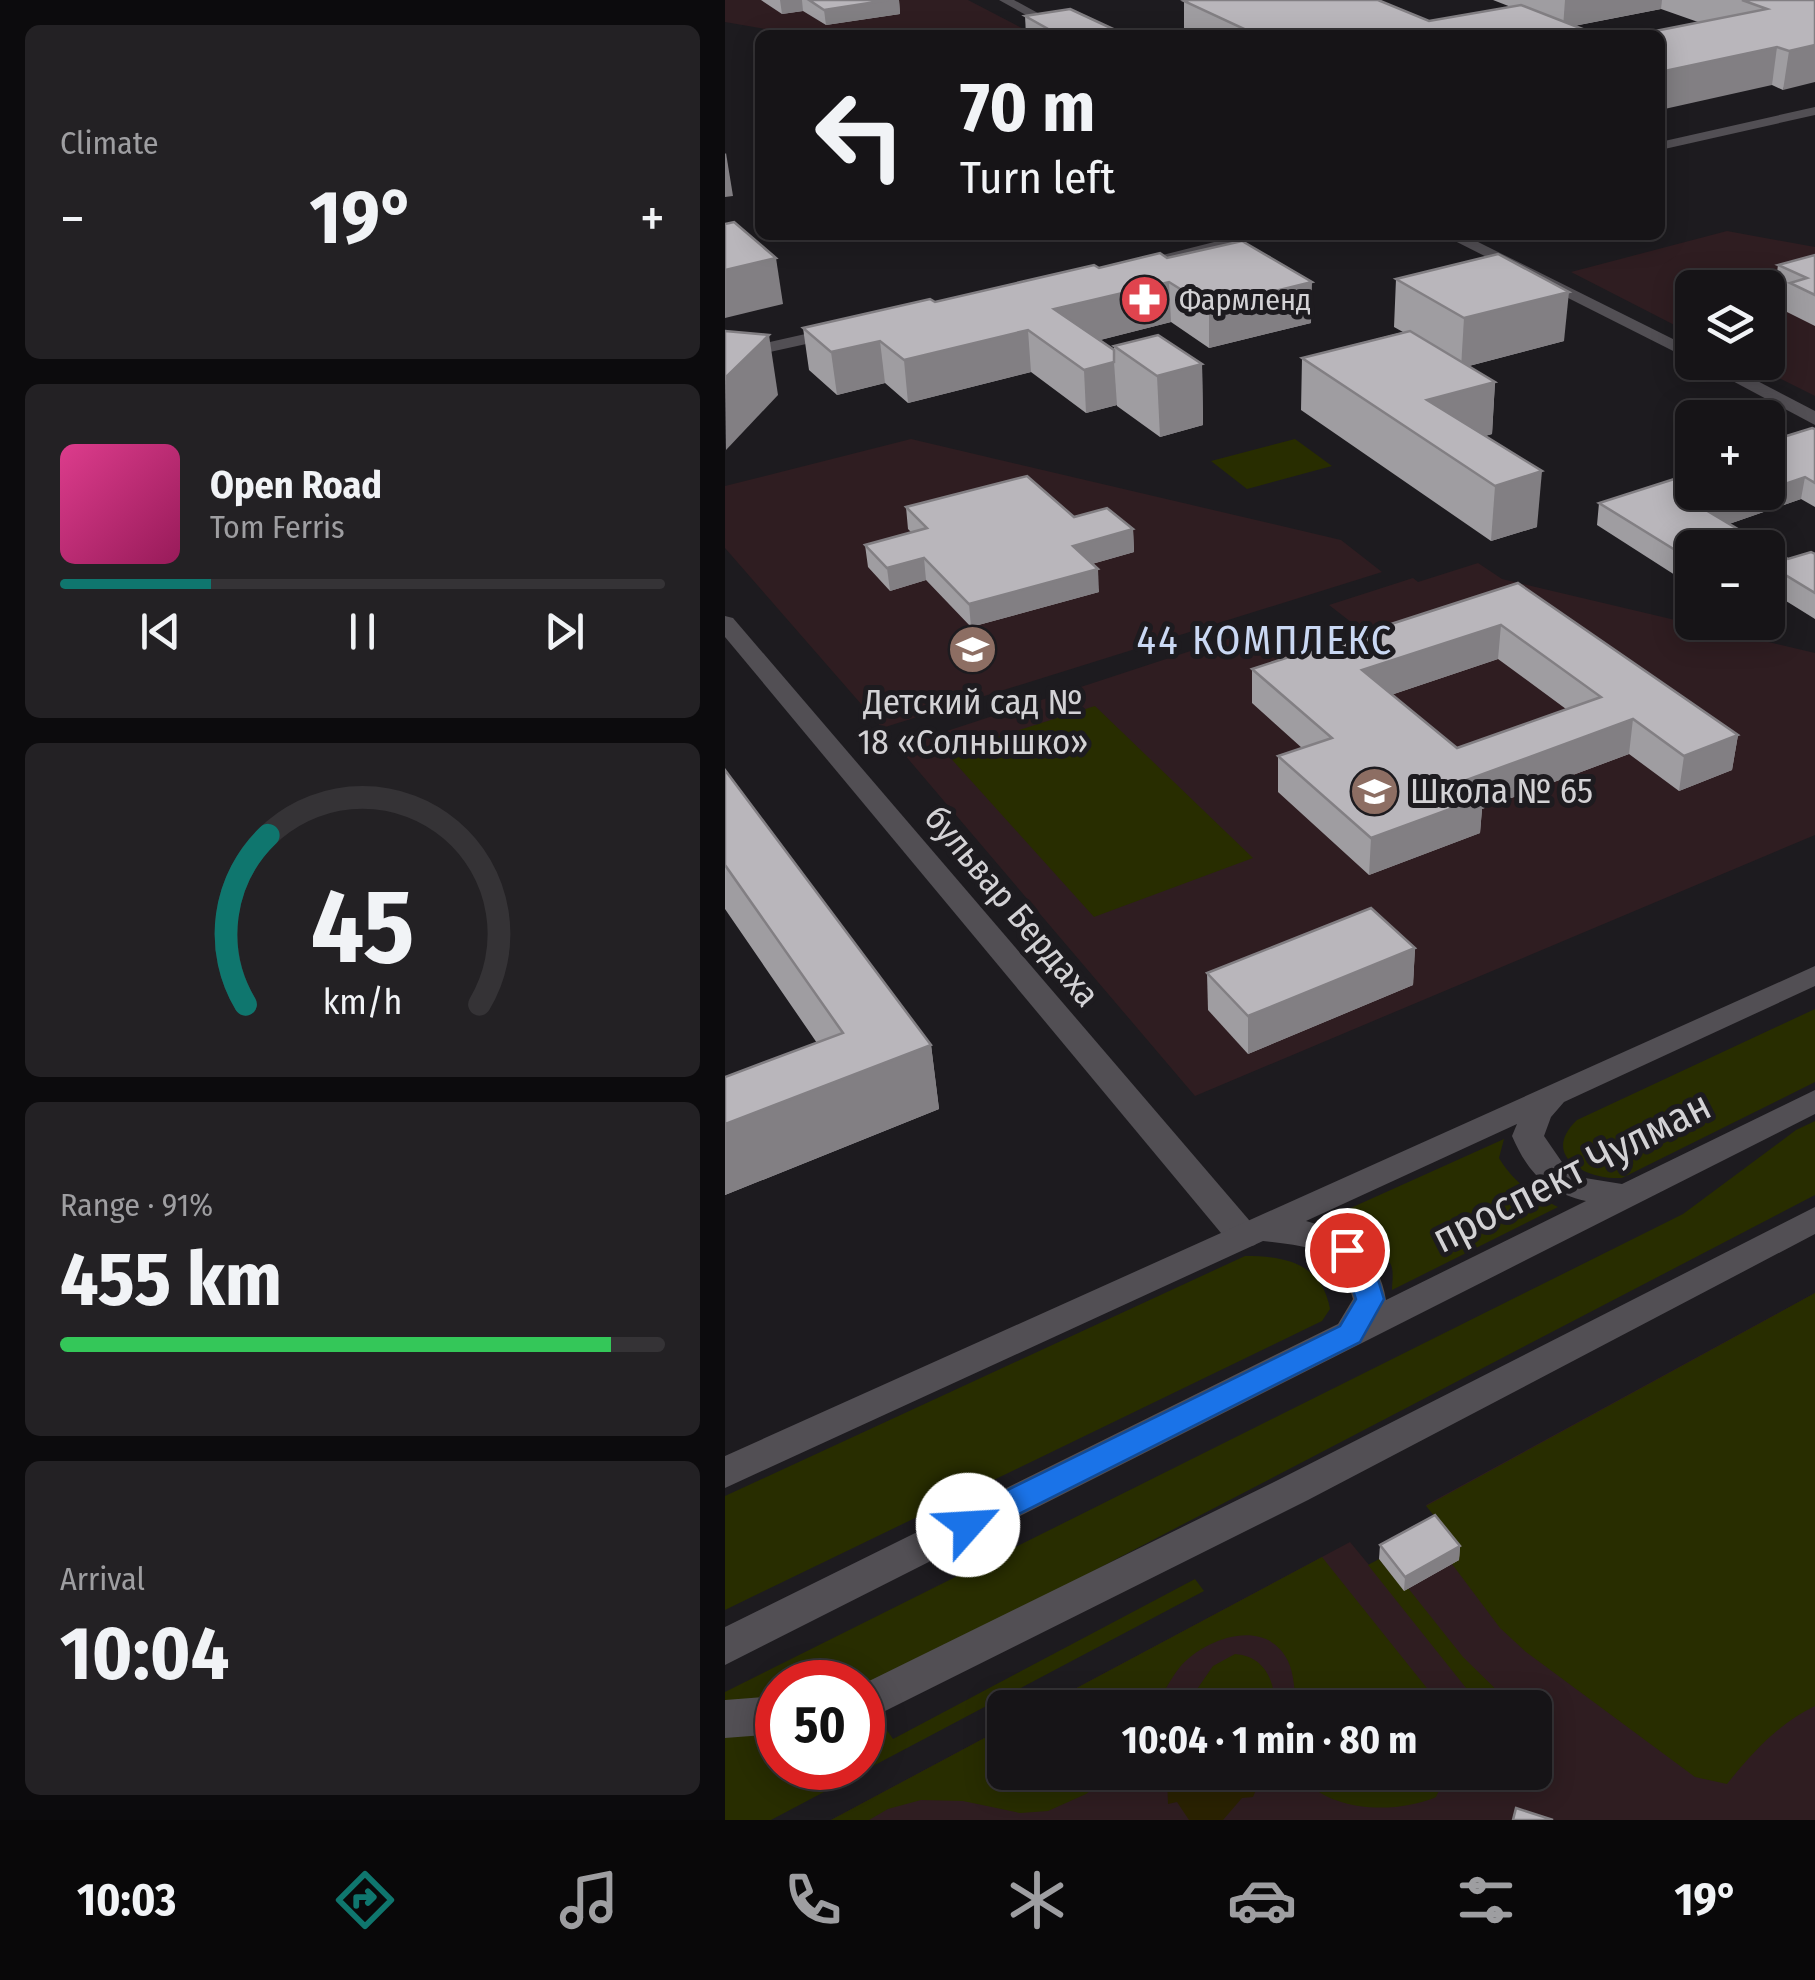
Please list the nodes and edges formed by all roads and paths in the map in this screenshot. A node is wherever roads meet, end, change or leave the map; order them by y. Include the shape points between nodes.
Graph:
1 (1005, 0) edge
2 (1062, 30) edge
3 (1815, 111) edge
4 (1665, 145) edge
5 (1243, 240) edge
6 (1461, 240) edge
7 (1109, 270) edge
8 (867, 326) edge
9 (1675, 347) edge
10 (725, 357) edge
11 (1740, 380) edge
12 (1815, 420) edge
13 (725, 623) edge
14 (1815, 974) edge
15 (1557, 1092) junction
16 (1815, 1101) edge
17 (1631, 1196) junction
18 (1815, 1220) edge
19 (1249, 1234) junction
20 (1350, 1334) junction
21 (725, 1473) edge
22 (725, 1646) edge
23 (885, 1693) edge
24 (755, 1717) edge
25 (725, 1719) edge

1 - 2 street
3 - 4 street
5 - 7 street
6 - 9 street
8 - 10 street
11 - 12 street
13 - 19 street, бульвар Бердаха
14 - 15 street, проспект Чулман
15 - 17 street via 1537,1112 1528,1136 1537,1160 1571,1186
15 - 19 street, проспект Чулман
16 - 17 street, проспект Чулман
17 - 20 street, проспект Чулман
18 - 23 street
19 - 20 street via 1304,1231 1347,1250 1370,1299
19 - 21 street, проспект Чулман
20 - 22 street, проспект Чулман
24 - 25 street

